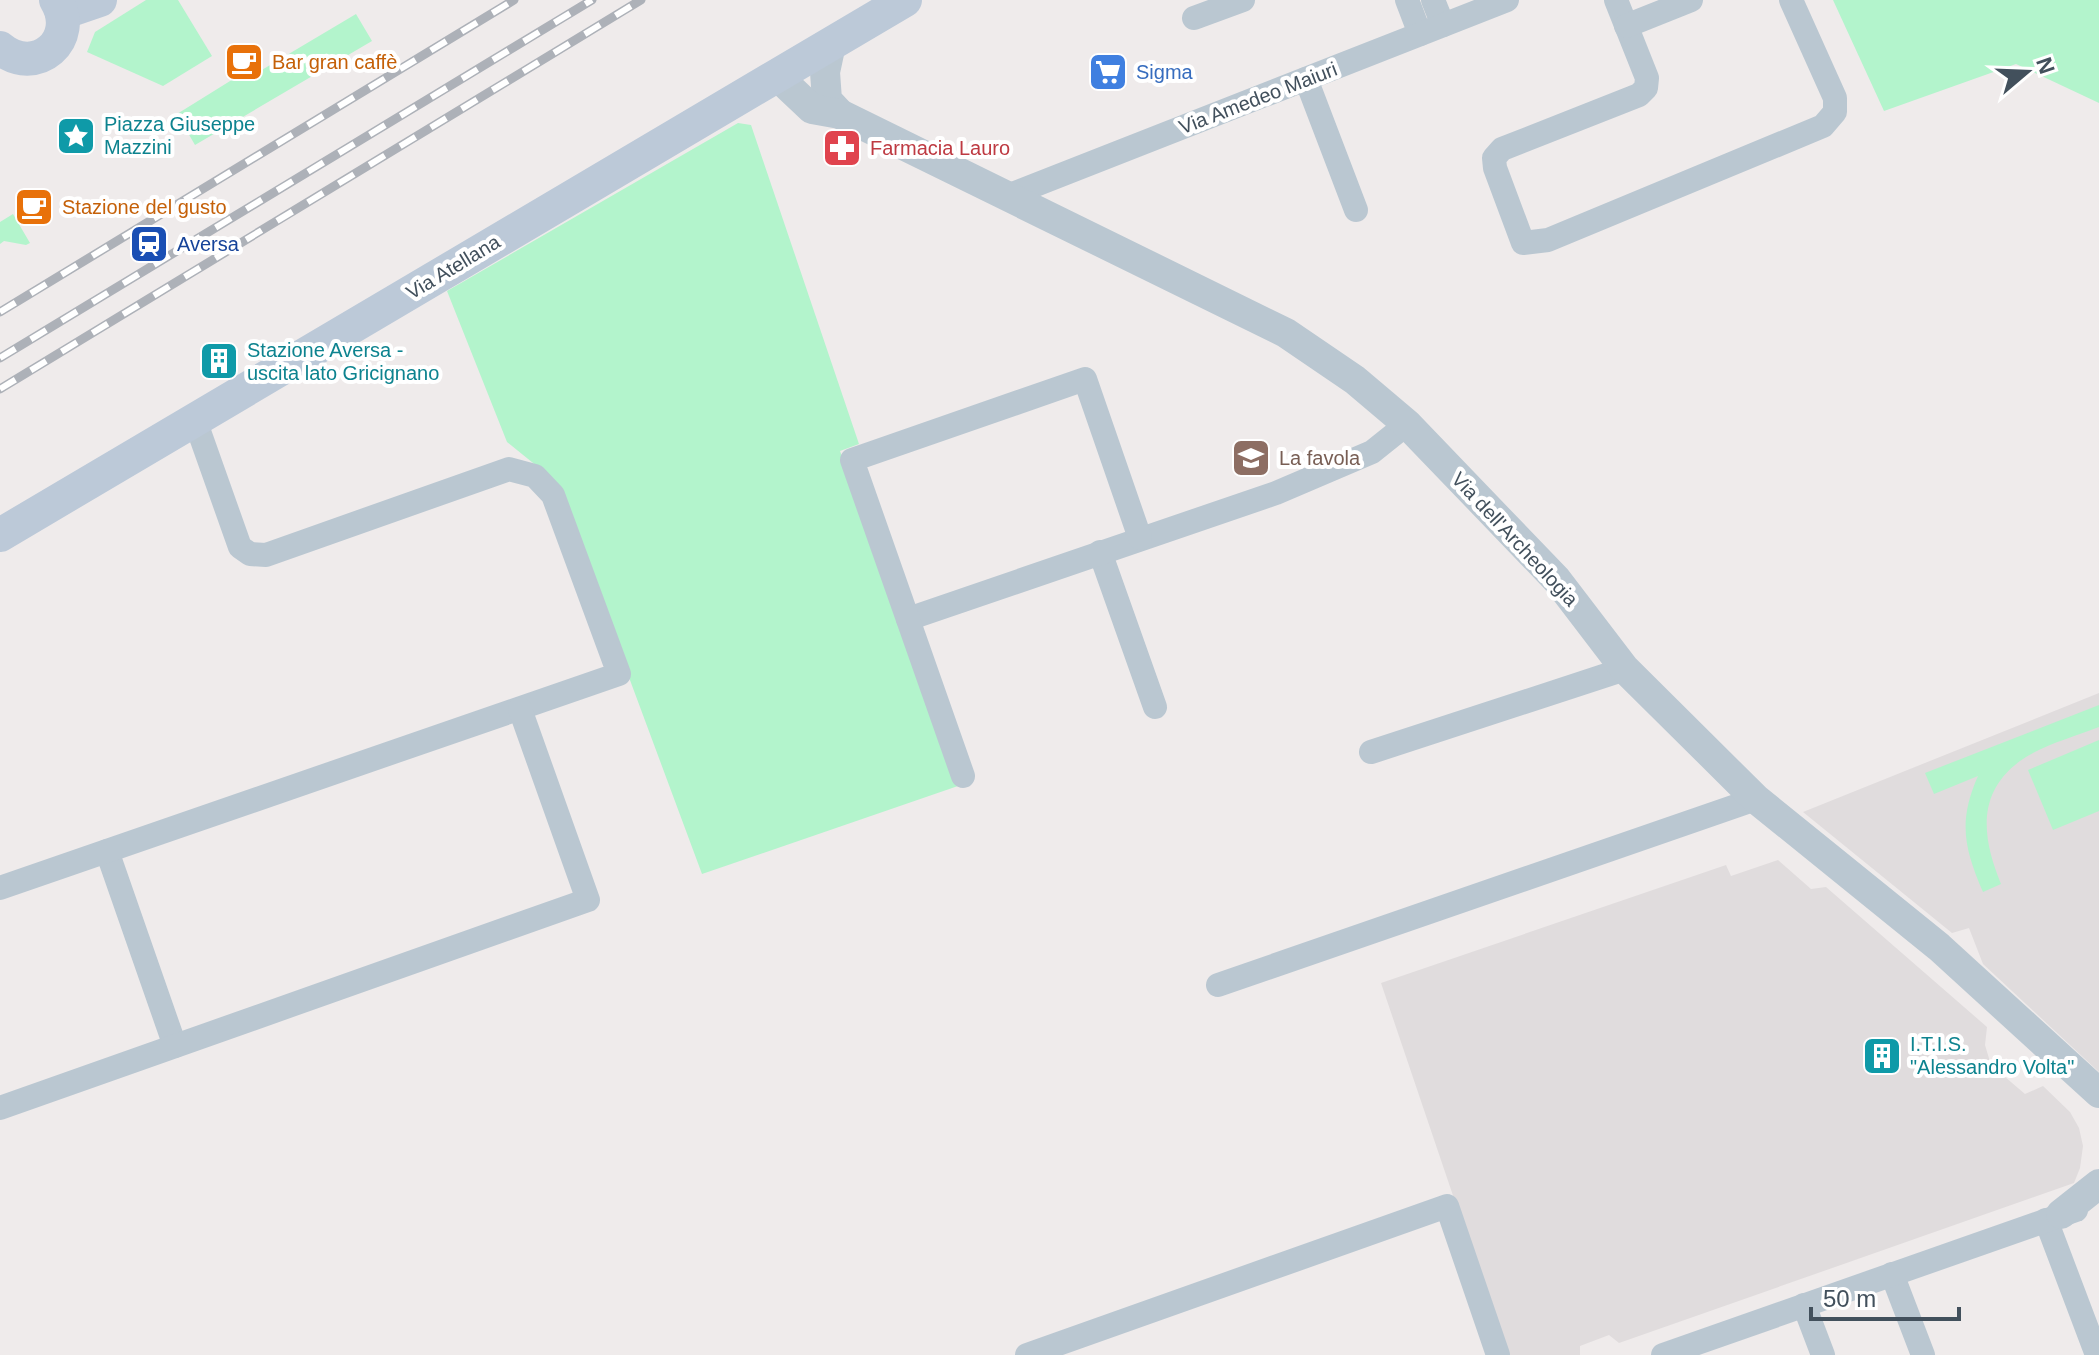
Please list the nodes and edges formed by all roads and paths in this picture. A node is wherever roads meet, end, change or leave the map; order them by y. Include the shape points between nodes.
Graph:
1 (100, 0) edge
2 (905, 0) edge
3 (1243, 0) edge
4 (1407, 0) edge
5 (1433, 0) edge
6 (1507, 0) edge
7 (1616, 0) edge
8 (1691, 0) edge
9 (1791, 0) edge
10 (59, 6) edge
11 (1194, 18) dead end
12 (1626, 26) junction
13 (1431, 30) junction
14 (831, 44) junction
15 (0, 48) edge
16 (788, 69) junction
17 (1306, 79) junction
18 (745, 95) junction
19 (826, 108) junction
20 (1010, 195) junction
21 (1356, 210) dead end
22 (195, 420) junction
23 (1407, 424) junction
24 (0, 535) edge
25 (1140, 538) junction
26 (1100, 552) junction
27 (908, 619) junction
28 (1625, 669) junction
29 (1155, 707) dead end
30 (520, 709) junction
31 (1371, 752) dead end
32 (963, 776) dead end
33 (1756, 799) junction
34 (107, 851) junction
35 (0, 888) edge
36 (1218, 985) dead end
37 (175, 1046) junction
38 (2099, 1093) edge
39 (0, 1108) edge
40 (2099, 1184) edge
41 (2099, 1203) edge
42 (2053, 1217) junction
43 (1892, 1274) junction
44 (1804, 1305) junction
45 (1027, 1355) edge
46 (1498, 1355) edge
47 (1663, 1355) edge
48 (1823, 1355) edge
49 (1923, 1355) edge
50 (2097, 1355) edge

1 - 10 main road
2 - 14 main road, Via Atellana
3 - 11 street
4 - 13 street
5 - 13 street
6 - 13 street, Via Amedeo Maiuri
7 - 12 street
8 - 12 street
9 - 12 street via 1835,98 1835,112 1823,126 1548,240 1523,243 1494,158 1502,149 1639,95 1647,78
10 - 15 main road via 60,37 43,55 19,59
13 - 17 street, Via Amedeo Maiuri
14 - 16 main road, Via Atellana
14 - 19 street
16 - 18 main road, Via Atellana
16 - 19 street, Via dell'Archeologia via 812,85
17 - 20 street, Via Amedeo Maiuri
17 - 21 street
18 - 19 street
18 - 22 main road, Via Atellana
19 - 20 street, Via dell'Archeologia
20 - 23 street, Via dell'Archeologia via 1286,333
22 - 24 main road, Via Atellana
22 - 30 street via 240,547 250,554 266,555 509,469 535,476 553,495 619,674
23 - 25 street via 1372,452 1339,467
23 - 28 street, Via dell'Archeologia via 1557,580
25 - 26 street
25 - 27 street via 1085,379 852,460
26 - 27 street
26 - 29 street
27 - 32 street
28 - 31 street
28 - 33 street, Via dell'Archeologia
30 - 34 street
30 - 37 street via 588,900
33 - 36 street
33 - 38 street, Via dell'Archeologia via 1939,947
34 - 35 street
34 - 37 street
37 - 39 street
40 - 42 street
41 - 42 street
42 - 43 street
42 - 50 street
43 - 44 street
43 - 49 street
44 - 47 street
44 - 48 street
45 - 46 street via 1447,1206

